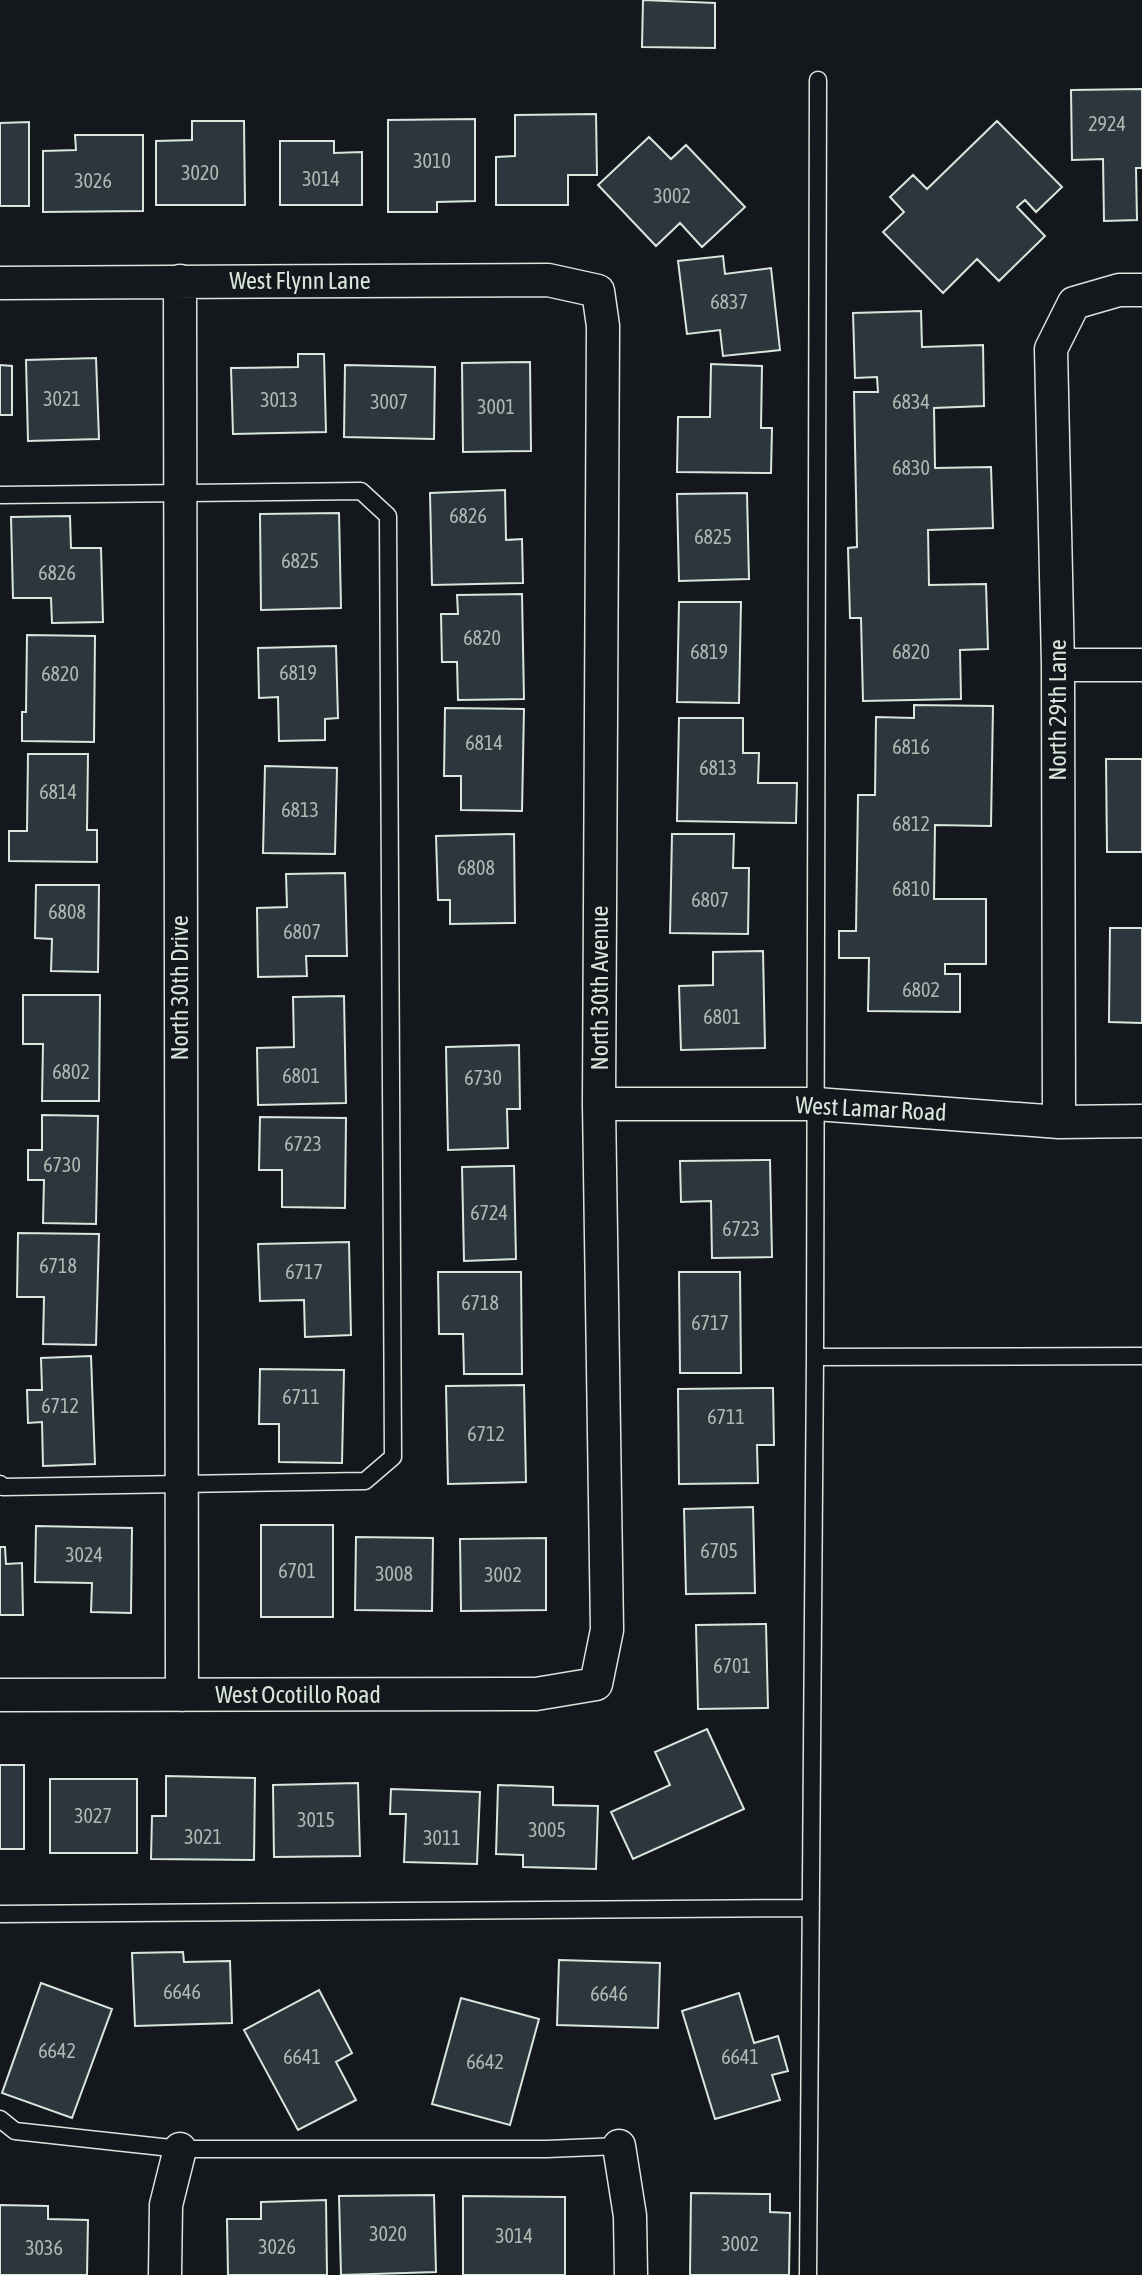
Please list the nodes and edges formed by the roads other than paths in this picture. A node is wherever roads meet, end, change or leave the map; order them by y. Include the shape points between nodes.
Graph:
1 (818, 80) dead end
2 (180, 281) junction
3 (0, 283) edge
4 (1142, 290) edge
5 (598, 291) joint
6 (179, 493) junction
7 (0, 495) edge
8 (1058, 665) junction
9 (1142, 665) edge
10 (599, 1104) junction
11 (816, 1104) junction
12 (1142, 1121) edge
13 (1059, 1122) junction
14 (1142, 1356) edge
15 (815, 1357) junction
16 (0, 1484) edge
17 (181, 1484) junction
18 (596, 1684) joint
19 (0, 1695) edge
20 (182, 1695) junction
21 (811, 1908) junction
22 (0, 1914) edge
23 (0, 2119) edge
24 (619, 2146) joint
25 (180, 2149) junction
26 (165, 2275) edge
27 (631, 2275) edge
28 (808, 2275) edge

1 - 11 lane
2 - 3 street, West Flynn Lane
2 - 5 street, West Flynn Lane via 548,280
2 - 6 street, North 30th Drive
4 - 8 street, North 29th Lane via 1119,290 1074,303 1051,349
5 - 10 street, North 30th Avenue via 603,326
6 - 7 lane
6 - 17 street, North 30th Drive
6 - 17 lane via 361,491 388,516 393,1457 365,1481
8 - 9 street
8 - 13 street, North 29th Lane
10 - 11 street, West Lamar Road
10 - 18 street, North 30th Avenue via 607,1630
11 - 13 street, West Lamar Road
11 - 15 lane
12 - 13 street, West Lamar Road
14 - 15 lane
15 - 21 lane
16 - 17 lane
17 - 20 street, North 30th Drive
18 - 20 street, West Ocotillo Road via 536,1694
19 - 20 street, West Ocotillo Road
21 - 22 lane
21 - 28 lane
23 - 25 lane via 15,2131
24 - 25 lane
24 - 27 street via 630,2216
25 - 26 street via 166,2205

